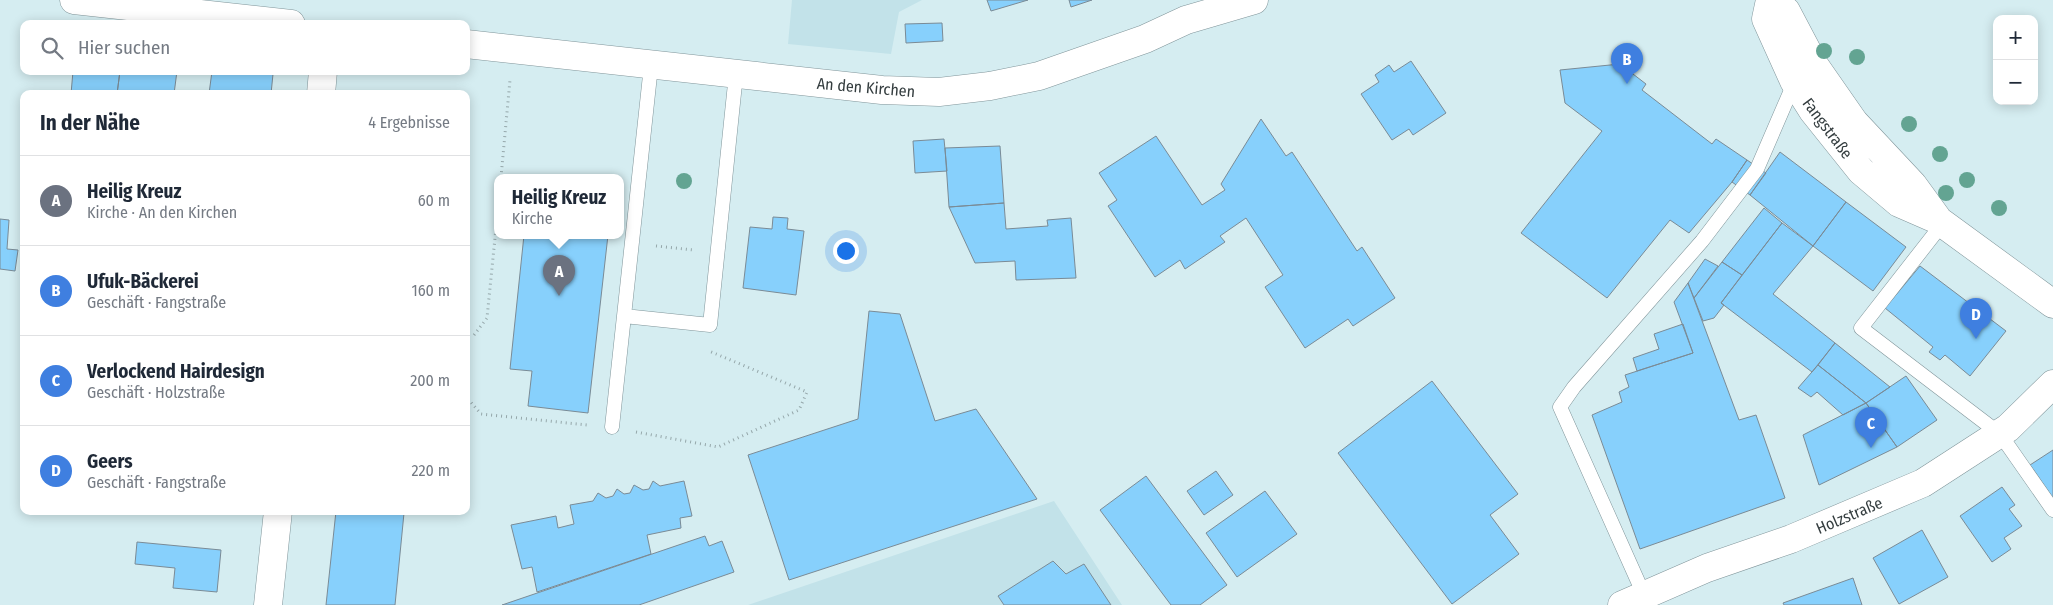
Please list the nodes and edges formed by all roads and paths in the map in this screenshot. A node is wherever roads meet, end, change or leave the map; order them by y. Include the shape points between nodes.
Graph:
1 (74, 0) edge
2 (1254, 0) edge
3 (1770, 0) edge
4 (255, 20) edge
5 (470, 44) edge
6 (514, 50) junction
7 (651, 66) junction
8 (736, 74) junction
9 (1805, 74) junction
10 (323, 75) edge
11 (321, 90) edge
12 (501, 174) edge
13 (1940, 221) junction
14 (495, 239) edge
15 (631, 244) junction
16 (717, 253) junction
17 (2053, 304) edge
18 (624, 316) junction
19 (710, 326) junction
20 (474, 335) dead end
21 (2053, 384) edge
22 (470, 402) edge
23 (612, 427) junction
24 (2000, 434) junction
25 (2053, 510) edge
26 (278, 515) edge
27 (1633, 600) edge
28 (268, 605) edge

1 - 4 street
2 - 8 street, An den Kirchen via 1186,20 1076,64 990,86 939,92 882,90
3 - 9 street, Fangstraße via 1786,11
5 - 6 street, An den Kirchen
6 - 7 street, An den Kirchen
6 - 12 path
7 - 8 street, An den Kirchen
7 - 15 lane
8 - 16 lane
9 - 13 street, Fangstraße via 1913,186
9 - 27 lane via 1757,169 1702,241 1560,407
10 - 11 street
13 - 17 street, Fangstraße
13 - 24 lane via 1862,328
14 - 20 path via 487,318
15 - 16 path
15 - 18 lane
16 - 19 lane
18 - 19 lane
18 - 23 lane
19 - 23 path via 709,350 807,392 799,410 718,447
21 - 24 street, Holzstraße
22 - 23 path via 481,414
24 - 25 lane
24 - 27 street, Holzstraße via 1922,483 1791,540 1707,568
26 - 28 street

